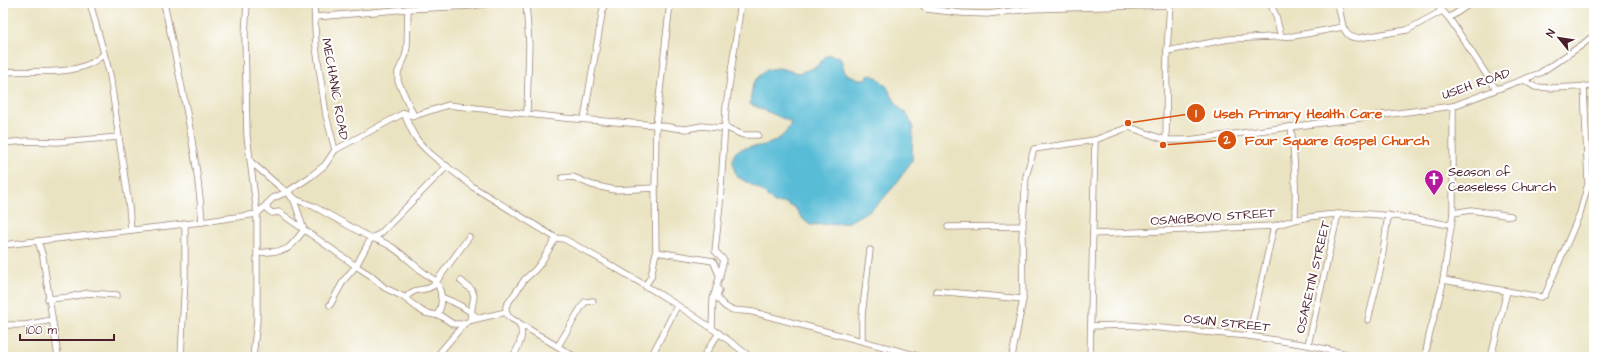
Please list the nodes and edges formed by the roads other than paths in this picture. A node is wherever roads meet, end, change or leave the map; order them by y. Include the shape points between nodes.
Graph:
1 (90, 3) edge
2 (164, 3) edge
3 (248, 3) edge
4 (314, 3) edge
5 (491, 3) edge
6 (526, 3) edge
7 (604, 3) edge
8 (670, 3) edge
9 (742, 3) edge
10 (920, 3) edge
11 (1270, 3) edge
12 (1338, 3) edge
13 (1435, 3) edge
14 (1471, 3) edge
15 (1170, 4) edge
16 (408, 9) junction
17 (1442, 11) junction
18 (316, 16) junction
19 (1449, 18) junction
20 (1342, 27) junction
21 (1594, 35) edge
22 (1281, 37) junction
23 (1167, 51) junction
24 (104, 54) junction
25 (3, 72) edge
26 (1584, 86) junction
27 (1594, 86) edge
28 (1496, 89) junction
29 (1453, 106) junction
30 (404, 113) junction
31 (527, 113) junction
32 (414, 116) junction
33 (584, 120) junction
34 (656, 125) junction
35 (1291, 127) junction
36 (725, 128) junction
37 (758, 135) dead end
38 (119, 137) junction
39 (1095, 140) junction
40 (1166, 140) junction
41 (3, 143) edge
42 (335, 150) junction
43 (250, 162) junction
44 (447, 166) junction
45 (562, 178) dead end
46 (655, 188) junction
47 (287, 192) junction
48 (267, 204) junction
49 (1453, 213) junction
50 (257, 214) junction
51 (1338, 214) junction
52 (1388, 215) junction
53 (1512, 216) dead end
54 (1295, 219) junction
55 (202, 222) junction
56 (185, 223) junction
57 (1451, 223) junction
58 (1023, 226) junction
59 (1274, 226) junction
60 (948, 227) dead end
61 (131, 230) junction
62 (304, 230) junction
63 (1093, 234) junction
64 (371, 238) junction
65 (469, 238) dead end
66 (556, 238) junction
67 (38, 241) junction
68 (3, 245) edge
69 (870, 250) dead end
70 (656, 252) junction
71 (258, 253) junction
72 (356, 266) junction
73 (651, 277) junction
74 (720, 277) junction
75 (1443, 280) junction
76 (461, 281) dead end
77 (437, 282) junction
78 (646, 287) junction
79 (936, 291) dead end
80 (1507, 291) junction
81 (653, 292) junction
82 (117, 295) dead end
83 (442, 297) junction
84 (405, 298) junction
85 (48, 299) junction
86 (1023, 299) junction
87 (593, 301) dead end
88 (330, 305) dead end
89 (677, 306) junction
90 (472, 312) junction
91 (506, 312) junction
92 (436, 315) junction
93 (478, 318) junction
94 (52, 320) junction
95 (470, 320) junction
96 (1368, 320) dead end
97 (518, 322) junction
98 (464, 324) junction
99 (3, 325) edge
100 (1092, 326) junction
101 (712, 328) junction
102 (719, 333) junction
103 (1249, 336) junction
104 (862, 341) junction
105 (1308, 344) junction
106 (558, 346) junction
107 (905, 355) edge
108 (58, 357) edge
109 (181, 357) edge
110 (253, 357) edge
111 (436, 357) edge
112 (513, 357) edge
113 (576, 357) edge
114 (651, 357) edge
115 (703, 357) edge
116 (750, 357) edge
117 (922, 357) edge
118 (1012, 357) edge
119 (1090, 357) edge
120 (1358, 357) edge
121 (1425, 357) edge
122 (1491, 357) edge

1 - 24 street
2 - 55 street via 183,88 200,187
3 - 43 street via 245,35
4 - 18 street, MECHANIC ROAD
5 - 16 street
6 - 31 street via 529,44
7 - 33 street
8 - 34 street
9 - 36 street
10 - 15 street via 926,9 987,14 1030,9
11 - 22 street
12 - 20 street
13 - 17 street
14 - 19 street
15 - 23 street
16 - 18 street
16 - 32 street via 407,47 398,72 398,81
17 - 19 street
17 - 20 street via 1407,30 1359,38 1352,38
18 - 42 street, MECHANIC ROAD via 316,47 326,115
19 - 28 street
20 - 22 street
21 - 28 street, USEH ROAD via 1540,73
22 - 23 street via 1229,39
23 - 40 street
24 - 25 street via 90,65 65,71
24 - 38 street via 110,75
26 - 27 street
26 - 28 street via 1535,87 1524,80
26 - 80 street via 1588,184 1580,213 1545,295 1541,297
28 - 29 street, USEH ROAD
29 - 35 street, USEH ROAD
29 - 49 street
30 - 32 street
30 - 42 street
30 - 44 street via 415,136 430,154
31 - 32 street via 448,105
31 - 33 street
33 - 34 street
34 - 36 street via 686,129 702,126
34 - 46 street
35 - 40 street, USEH ROAD via 1188,140
35 - 54 street via 1296,182
36 - 37 street via 743,135
36 - 74 street via 715,251 724,260
38 - 41 street
38 - 61 street
39 - 40 street, USEH ROAD via 1129,127
39 - 58 street, USEH ROAD via 1034,149 1026,176
39 - 63 street
42 - 47 street, MECHANIC ROAD via 324,165
43 - 47 street
43 - 50 street
44 - 64 street via 380,234
44 - 66 street via 473,187
45 - 46 street via 573,177 592,185 615,190
46 - 70 street
47 - 48 street, MECHANIC ROAD
47 - 62 street via 294,200
47 - 64 street via 297,200
48 - 50 street, MECHANIC ROAD
48 - 62 street via 267,209 272,213 279,212
49 - 53 street via 1471,210
49 - 57 street
50 - 55 street
50 - 71 street
51 - 52 street, OSAIGBOVO STREET
51 - 54 street, OSAIGBOVO STREET
51 - 105 street, OSARETIN STREET
52 - 57 street, OSAIGBOVO STREET
52 - 96 street via 1381,267
54 - 59 street, OSAIGBOVO STREET
55 - 56 street
56 - 61 street
56 - 109 street
57 - 75 street
58 - 60 street
58 - 86 street
59 - 63 street, OSAIGBOVO STREET
59 - 103 street
61 - 67 street
62 - 71 street via 287,250
62 - 72 street
63 - 100 street
64 - 72 street
64 - 77 street via 391,246
65 - 77 street
66 - 78 street via 570,242
66 - 91 street via 535,270 520,285 506,306
67 - 68 street
67 - 85 street via 43,257
69 - 104 street via 862,315
70 - 73 street
70 - 74 street via 713,261
71 - 110 street via 257,320
72 - 84 street via 370,274 385,288
72 - 88 street via 344,280
73 - 78 street
73 - 81 street
74 - 101 street via 713,300
74 - 104 street via 718,297 729,310 753,312
75 - 80 street
75 - 121 street
76 - 90 street via 472,290
77 - 83 street
77 - 84 street via 429,288 416,290
78 - 81 street
79 - 86 street
80 - 122 street
81 - 89 street
82 - 85 street via 88,292
83 - 90 street
83 - 92 street via 440,310
84 - 92 street via 425,313
85 - 94 street
86 - 118 street
87 - 106 street via 582,306
89 - 101 street
89 - 114 street
90 - 93 street
90 - 95 street
91 - 93 street
91 - 97 street
92 - 98 street via 446,318 453,324
93 - 95 street
94 - 99 street via 25,325
94 - 108 street
95 - 98 street
97 - 106 street
97 - 112 street via 522,338
98 - 111 street
100 - 103 street, OSUN STREET via 1127,325
100 - 119 street
101 - 102 street
102 - 115 street
102 - 116 street
103 - 105 street, OSUN STREET
104 - 107 street
105 - 120 street, OSUN STREET
106 - 113 street
107 - 117 street

